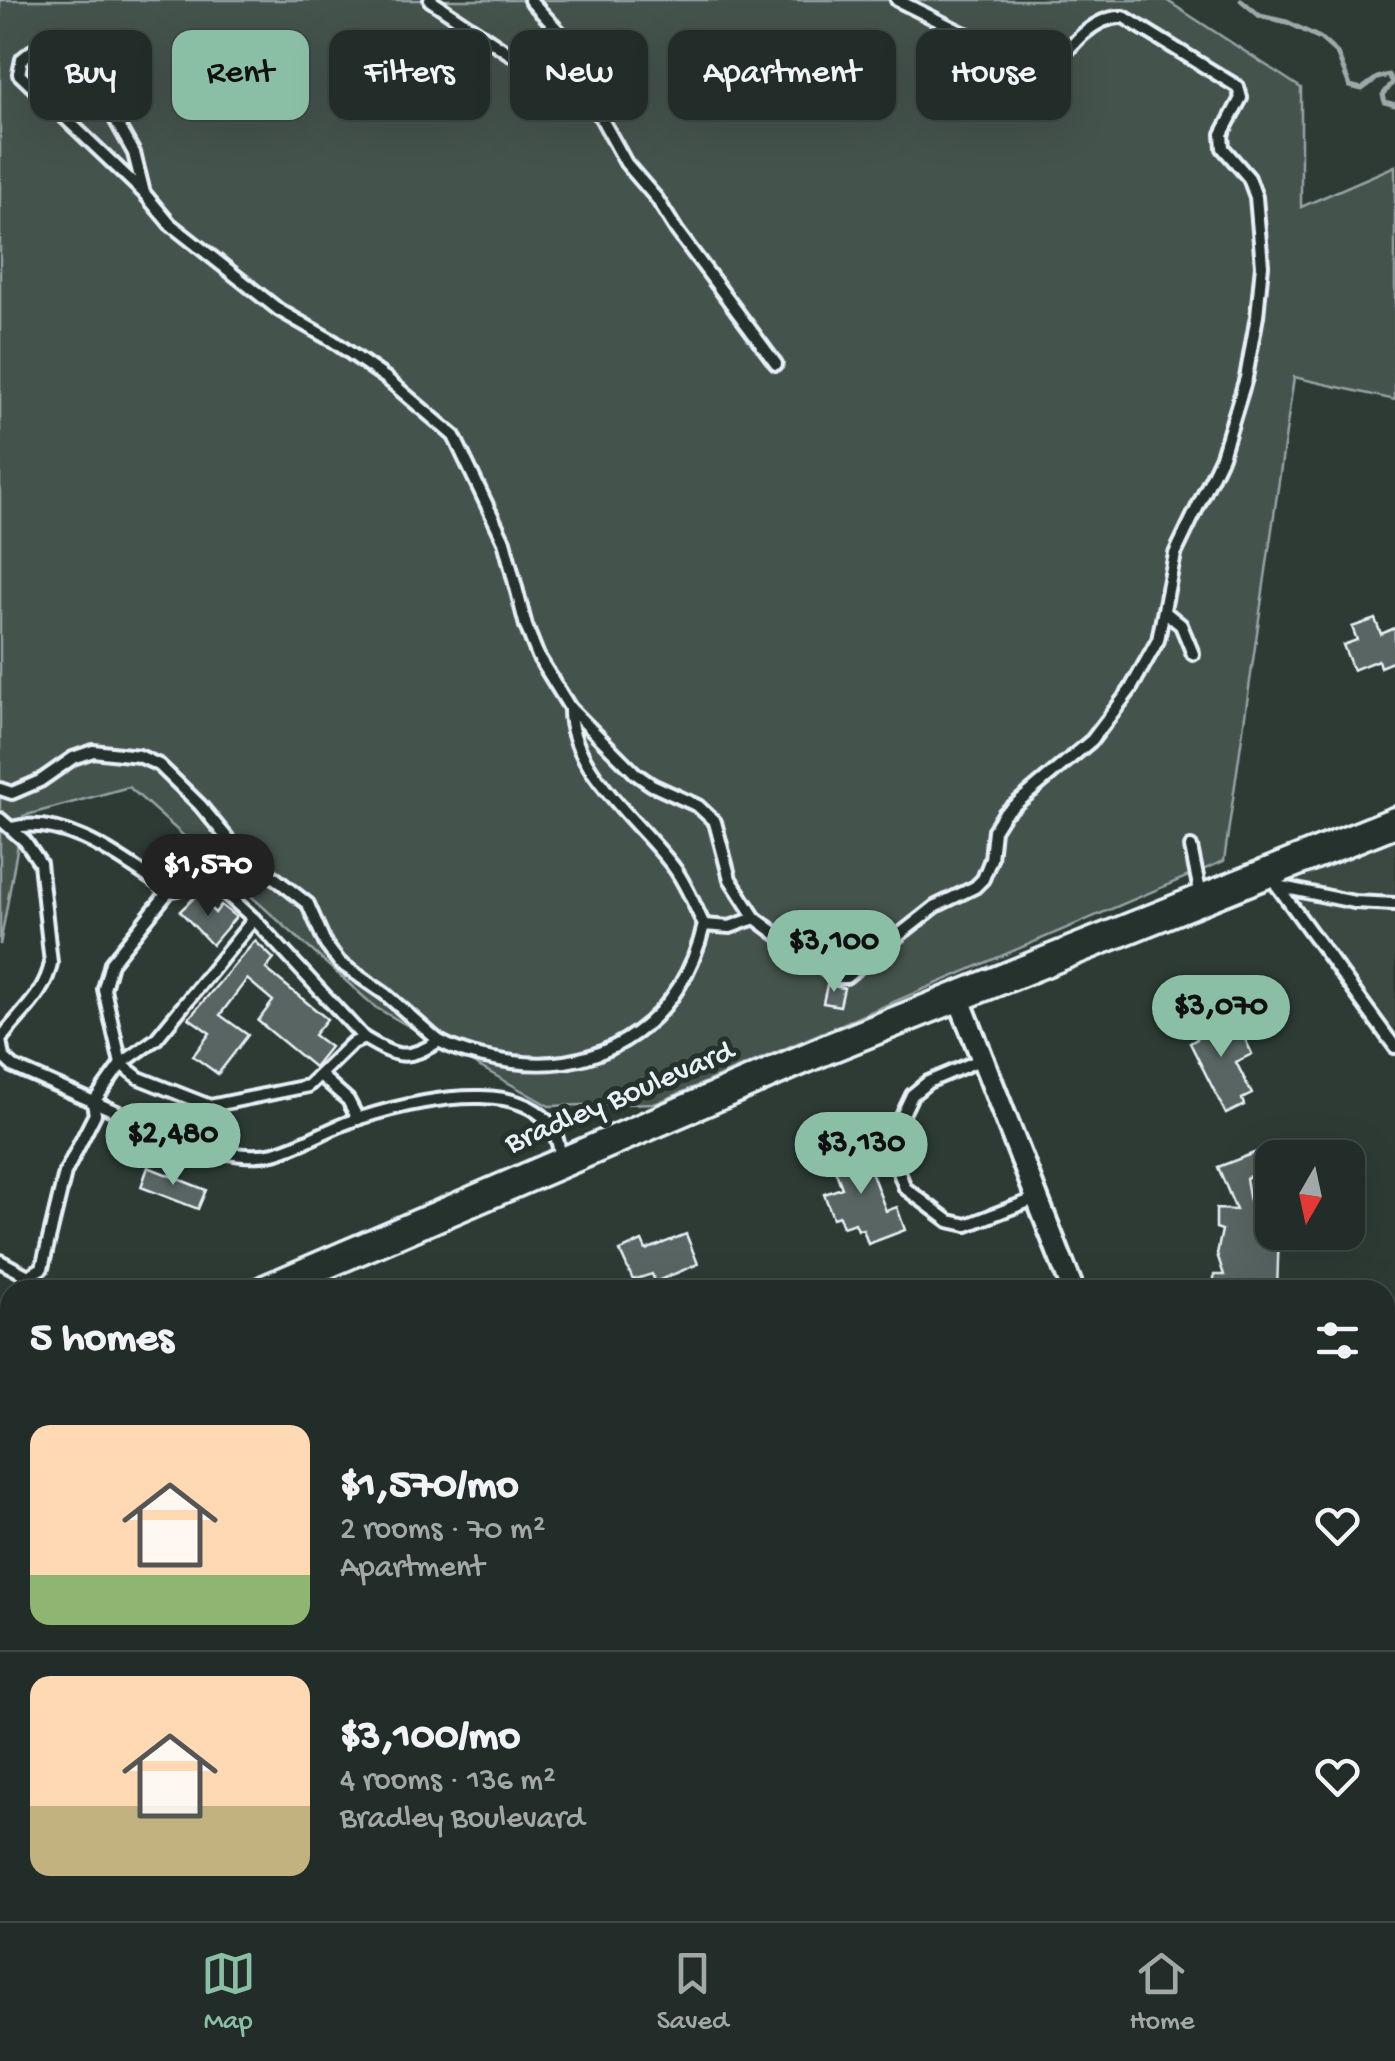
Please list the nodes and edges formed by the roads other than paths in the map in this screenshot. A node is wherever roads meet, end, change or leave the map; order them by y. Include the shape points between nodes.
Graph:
1 (430, 0) edge
2 (530, 0) edge
3 (897, 0) edge
4 (558, 30) edge
5 (510, 54) edge
6 (603, 120) edge
7 (144, 193) junction
8 (776, 364) dead end
9 (1166, 612) junction
10 (1194, 654) dead end
11 (570, 708) junction
12 (0, 789) edge
13 (0, 819) edge
14 (1395, 822) edge
15 (11, 828) junction
16 (1191, 847) dead end
17 (1271, 881) junction
18 (169, 891) junction
19 (1202, 902) junction
20 (1395, 904) edge
21 (755, 918) junction
22 (254, 919) junction
23 (704, 925) junction
24 (959, 999) junction
25 (364, 1038) junction
26 (0, 1040) edge
27 (439, 1041) junction
28 (1395, 1047) edge
29 (982, 1059) junction
30 (121, 1064) junction
31 (320, 1075) junction
32 (93, 1103) junction
33 (358, 1118) junction
34 (560, 1161) junction
35 (1037, 1198) junction
36 (0, 1261) edge
37 (288, 1280) edge
38 (1070, 1280) edge

1 - 5 lane
2 - 4 lane
3 - 9 lane via 1045,70 1054,69 1097,23 1124,17 1238,86 1241,98 1222,148 1249,178 1256,197 1262,265 1257,316 1222,456 1175,554
6 - 8 lane via 626,163
7 - 7 lane via 134,153 88,80 69,56 44,46 32,50 19,74
7 - 11 lane via 170,224 248,288 386,378 454,436 504,541 538,656
9 - 10 lane
9 - 21 lane via 1130,690 1092,740 1004,814 975,887 936,906 846,978 835,977
11 - 21 lane via 636,774 716,822 730,879
11 - 23 lane via 579,750 677,872
12 - 27 lane via 12,793 93,751 138,756 159,766 232,845 308,904 340,963
13 - 15 lane
14 - 17 main road, Bradley Boulevard
15 - 18 lane via 66,830
15 - 26 lane via 40,864 50,963 48,980
16 - 19 lane
17 - 19 main road, Bradley Boulevard
17 - 20 lane via 1354,902
17 - 28 lane
18 - 22 lane via 211,880
18 - 30 lane via 112,962 104,989
19 - 24 main road, Bradley Boulevard
21 - 23 lane
22 - 25 lane
22 - 30 lane via 156,1039
23 - 27 lane via 681,986 640,1032 608,1050 532,1064 481,1058
24 - 29 street
24 - 34 main road, Bradley Boulevard
25 - 27 lane via 407,1056
25 - 31 lane
26 - 32 lane via 14,1067
29 - 35 street
29 - 35 lane via 912,1095 892,1135 895,1162 906,1188 949,1221 967,1225
30 - 31 lane via 210,1106 308,1086
30 - 32 lane
31 - 33 lane
32 - 33 lane via 197,1148 230,1154 271,1154
32 - 36 lane via 96,1114 64,1173 42,1268 28,1276
33 - 34 lane via 436,1098 522,1101 550,1121
34 - 37 main road, Bradley Boulevard
35 - 38 street

